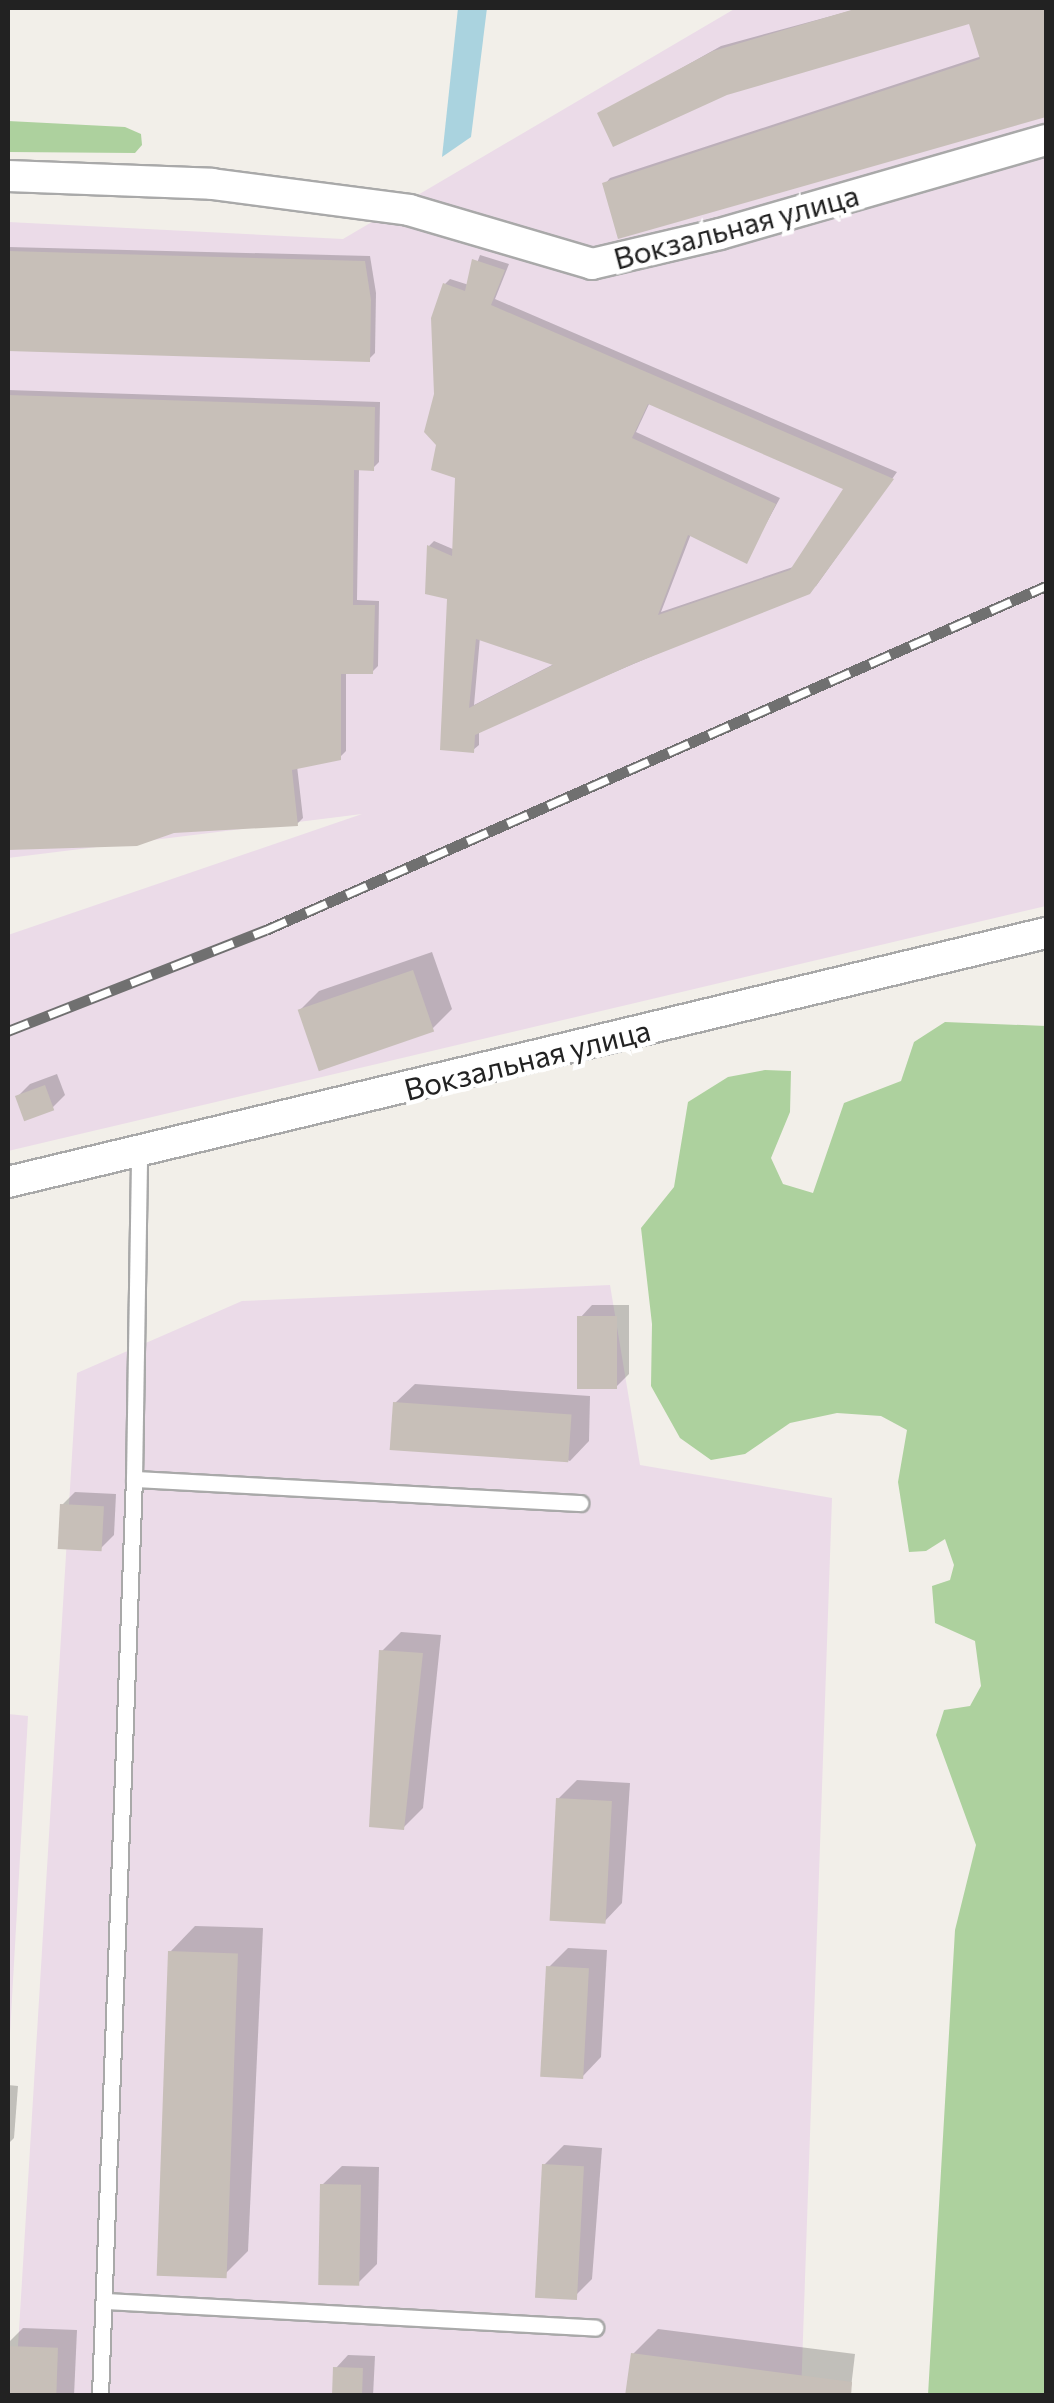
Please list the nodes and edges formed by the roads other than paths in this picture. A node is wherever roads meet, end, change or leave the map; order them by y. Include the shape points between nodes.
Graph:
1 (1046, 140) edge
2 (8, 176) edge
3 (1046, 933) edge
4 (140, 1152) junction
5 (8, 1182) edge
6 (134, 1479) junction
7 (580, 1502) dead end
8 (104, 2301) junction
9 (595, 2328) dead end
10 (100, 2396) edge

1 - 2 street, Вокзальная улица via 592,264 410,210 212,184
3 - 4 street, Вокзальная улица
4 - 5 street, Вокзальная улица
4 - 6 lane
6 - 7 lane
6 - 8 lane
8 - 9 lane
8 - 10 lane

